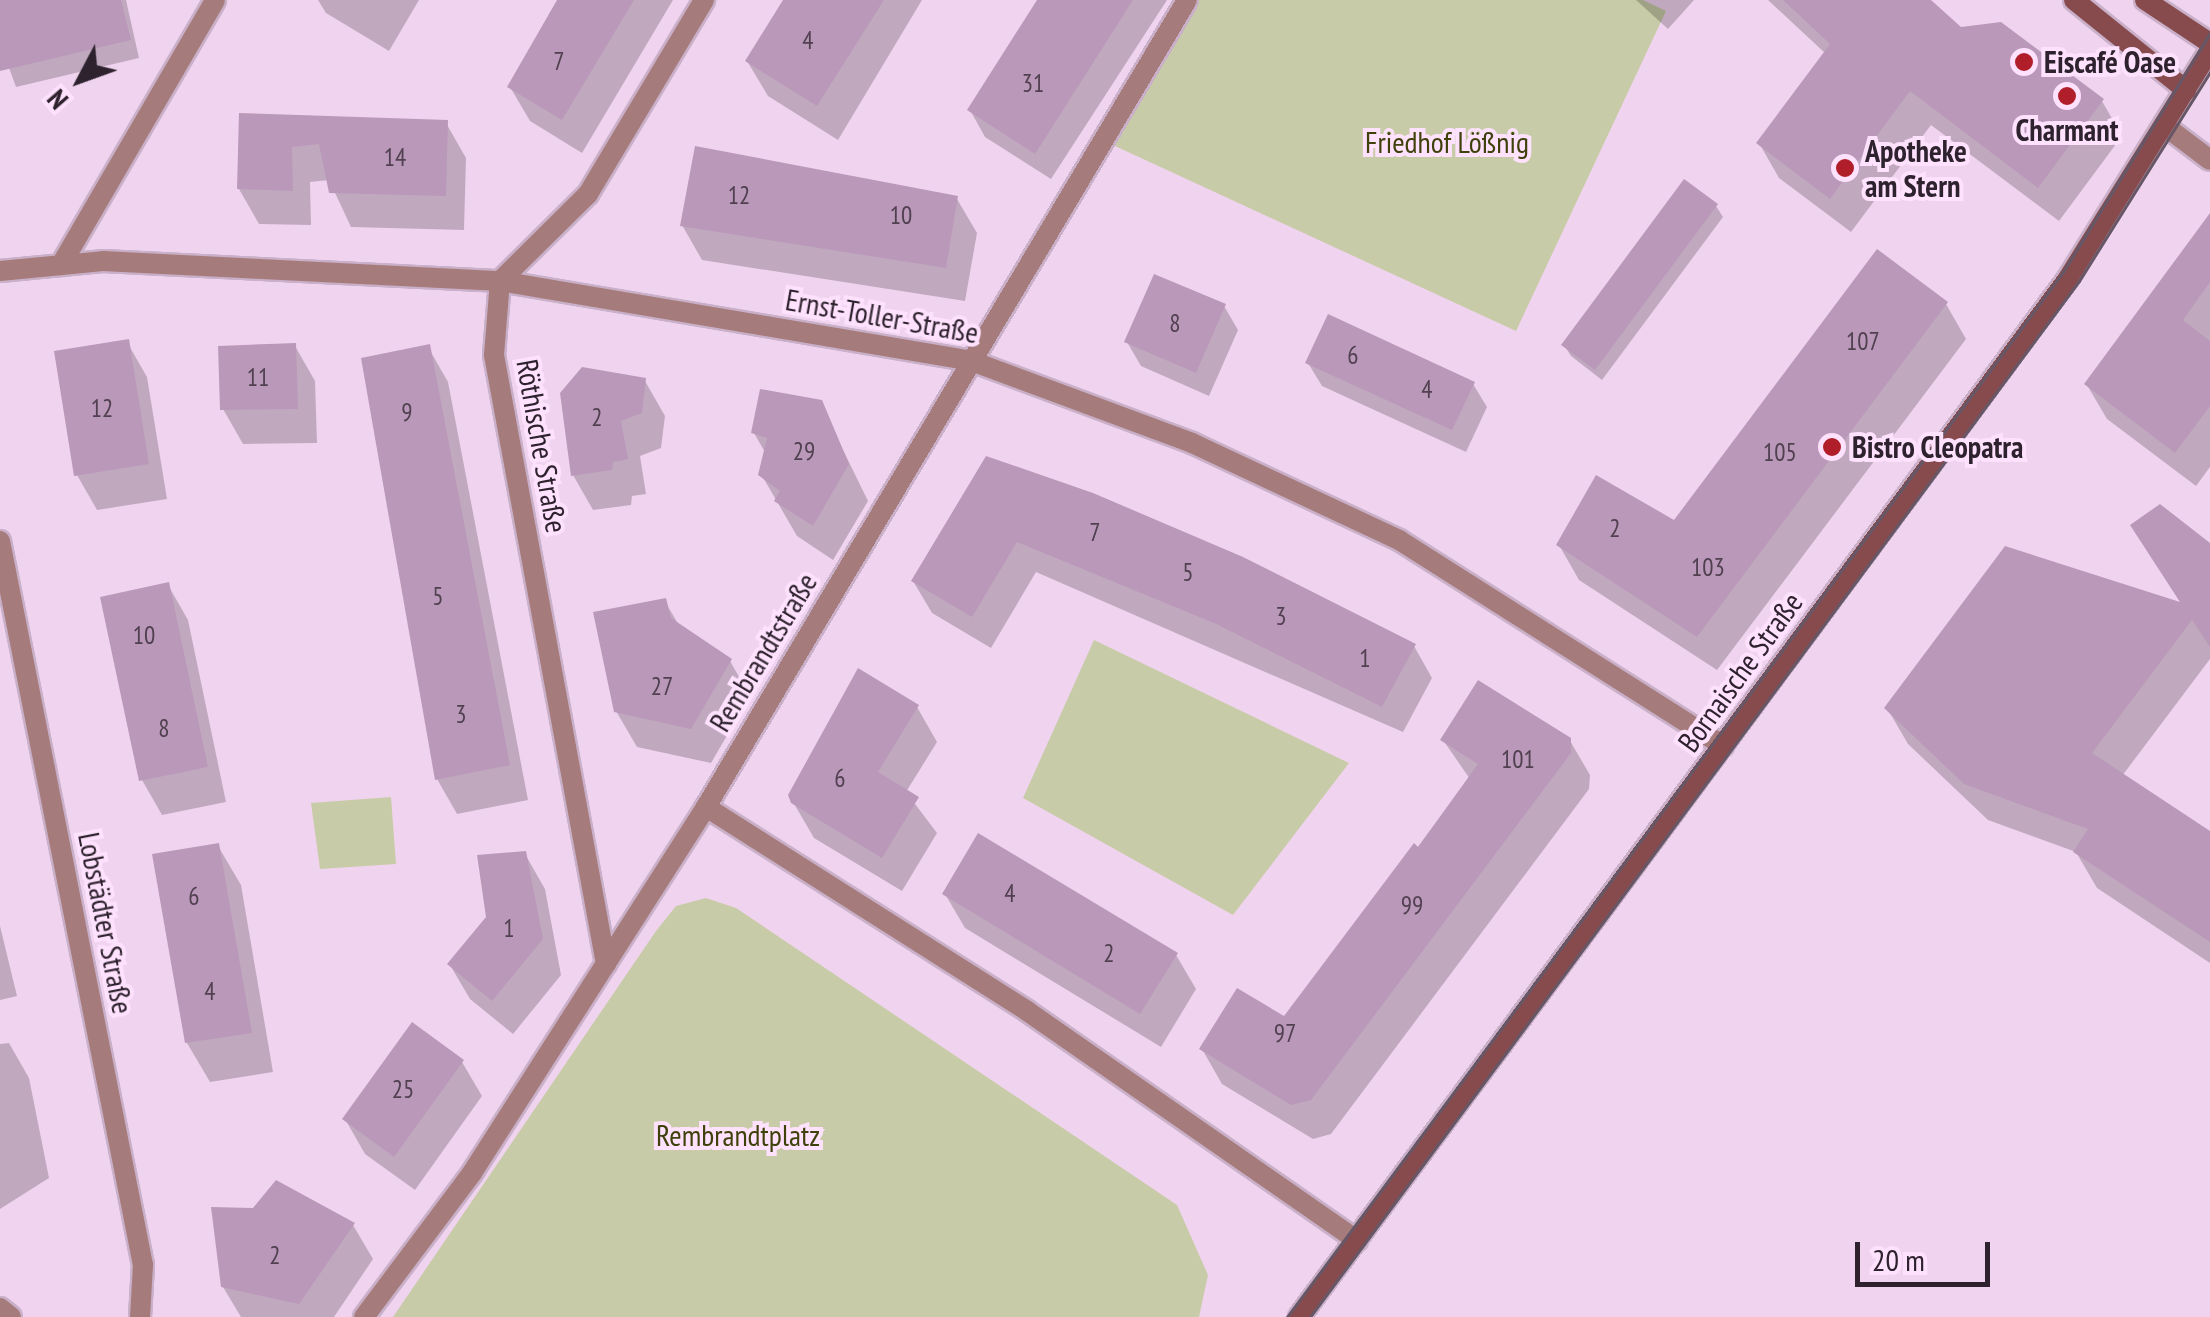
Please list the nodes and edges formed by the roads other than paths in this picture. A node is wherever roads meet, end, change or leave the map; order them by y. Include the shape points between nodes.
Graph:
1 (216, 0) edge
2 (704, 0) edge
3 (1186, 0) edge
4 (2074, 0) edge
5 (2145, 0) edge
6 (2210, 46) edge
7 (2186, 90) junction
8 (2165, 126) junction
9 (2210, 160) edge
10 (61, 265) junction
11 (0, 271) edge
12 (500, 281) junction
13 (970, 360) junction
14 (0, 541) edge
15 (1722, 746) junction
16 (706, 807) junction
17 (606, 964) junction
18 (1358, 1240) junction
19 (0, 1308) edge
20 (11, 1317) edge
21 (140, 1317) edge
22 (364, 1317) edge
23 (1299, 1317) edge

1 - 10 street
2 - 12 street via 588,194
3 - 13 street, Rembrandtstraße
4 - 7 main road
5 - 6 main road
6 - 7 main road, Bornaische Straße
7 - 8 main road, Bornaische Straße
8 - 9 street
8 - 15 main road, Bornaische Straße via 2066,280
10 - 11 street, Ernst-Toller-Straße
10 - 12 street, Ernst-Toller-Straße via 104,261
12 - 13 street, Ernst-Toller-Straße
12 - 17 street, Röthische Straße via 494,355
13 - 15 street, Ernst-Toller-Straße via 1192,443 1399,540
13 - 16 street, Rembrandtstraße
14 - 21 street, Lobstädter Straße via 143,1266
15 - 18 main road, Bornaische Straße
16 - 17 street, Rembrandtstraße
16 - 18 street via 1027,1011
17 - 22 street, Rembrandtstraße via 472,1173
18 - 23 main road, Bornaische Straße
19 - 20 street

